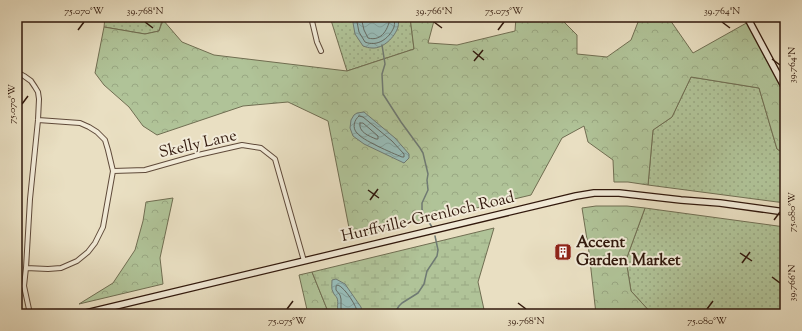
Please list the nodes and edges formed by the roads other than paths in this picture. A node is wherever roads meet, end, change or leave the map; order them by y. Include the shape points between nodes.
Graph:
1 (260, 17) edge
2 (306, 17) edge
3 (311, 17) edge
4 (747, 17) edge
5 (272, 18) edge
6 (321, 51) dead end
7 (17, 72) edge
8 (785, 88) edge
9 (38, 120) junction
10 (113, 171) junction
11 (785, 212) edge
12 (304, 261) junction
13 (26, 268) junction
14 (30, 314) edge
15 (82, 314) edge

1 - 5 street
2 - 5 street
3 - 6 street
4 - 8 main road
7 - 9 street via 31,81 38,92
9 - 10 street via 80,124 97,132 105,140
9 - 13 street
10 - 12 street, Skelly Lane via 145,170 242,146 262,148 275,159
10 - 13 street via 103,227 88,252 77,261 61,268
11 - 12 main road, Hurffville-Grenloch Road via 720,203 594,193
12 - 15 main road, Hurffville-Grenloch Road
13 - 14 street via 24,286

